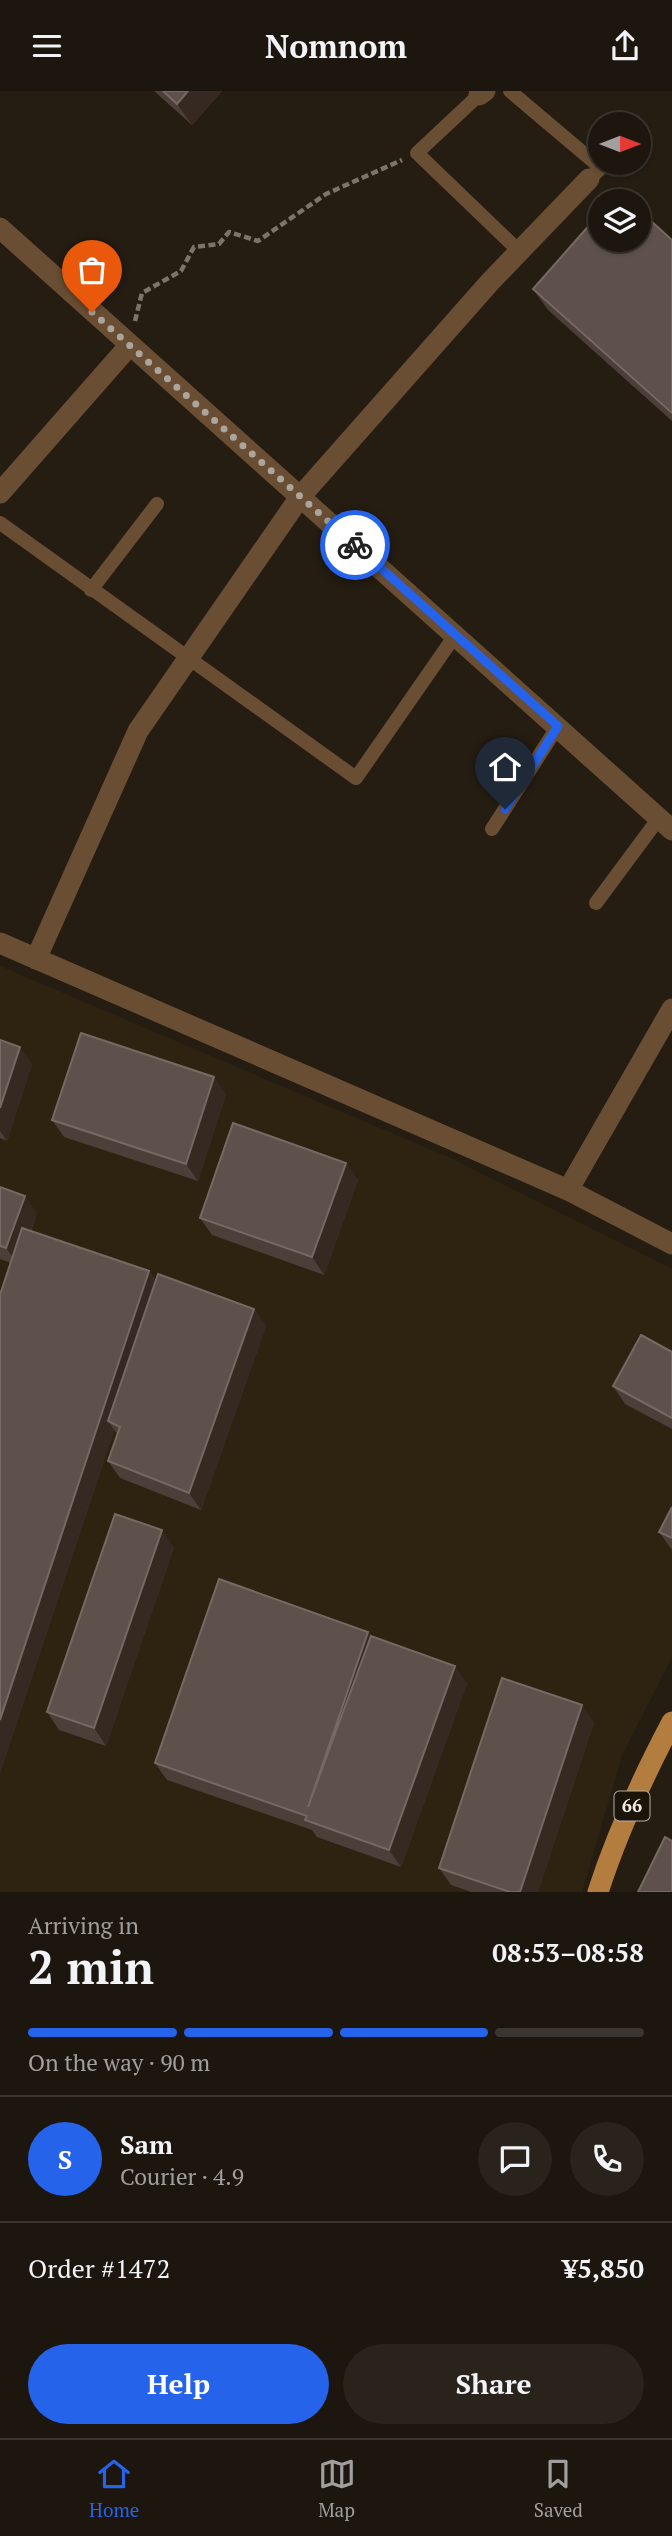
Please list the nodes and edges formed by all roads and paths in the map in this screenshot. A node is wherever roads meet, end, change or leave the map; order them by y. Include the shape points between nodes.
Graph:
1 (510, 91) edge
2 (482, 93) edge
3 (417, 153) junction
4 (589, 179) joint
5 (0, 228) edge
6 (520, 251) junction
7 (129, 346) junction
8 (0, 493) edge
9 (300, 497) junction
10 (157, 504) dead end
11 (0, 523) edge
12 (91, 590) junction
13 (456, 634) junction
14 (187, 659) junction
15 (558, 726) junction
16 (666, 824) edge
17 (492, 829) dead end
18 (596, 903) dead end
19 (0, 943) edge
20 (36, 959) junction
21 (672, 1009) edge
22 (568, 1190) junction
23 (672, 1244) edge
24 (672, 1722) edge
25 (598, 1892) edge

1 - 4 lane via 601,168
2 - 3 lane
3 - 6 lane
3 - 7 path via 327,194 258,241 229,232 219,244 194,247 181,271 142,293
4 - 6 street
5 - 7 street
6 - 9 street
7 - 8 street
7 - 9 street
9 - 13 street
9 - 14 street
10 - 12 lane
11 - 12 lane
12 - 14 lane
13 - 14 lane via 356,778
13 - 15 street
14 - 20 street via 138,731
15 - 16 street
15 - 17 lane
16 - 18 lane
19 - 20 street
20 - 22 street
21 - 22 street
22 - 23 street
24 - 25 main road, 66

